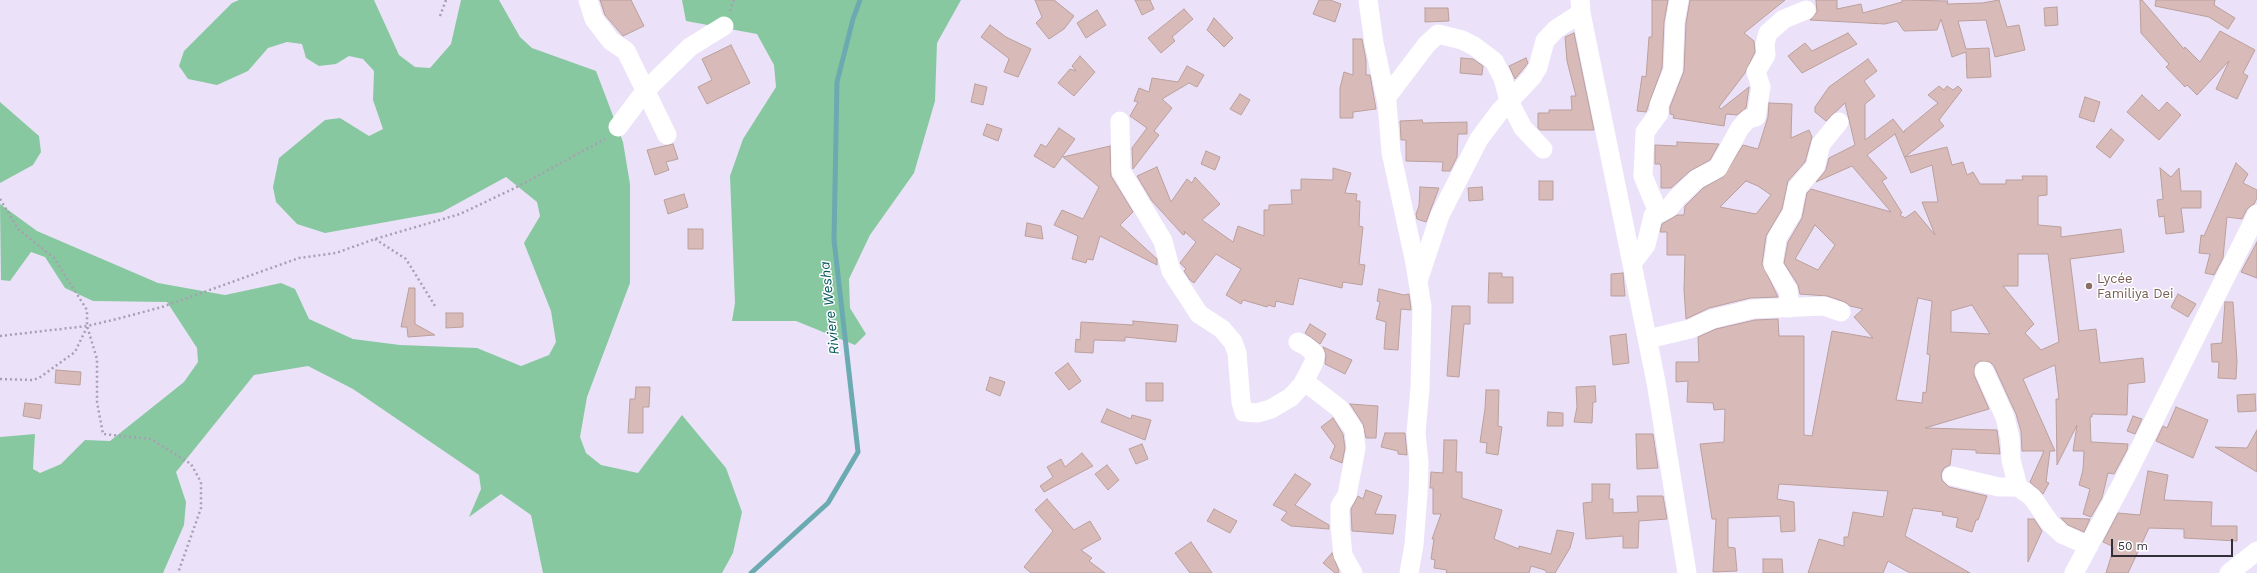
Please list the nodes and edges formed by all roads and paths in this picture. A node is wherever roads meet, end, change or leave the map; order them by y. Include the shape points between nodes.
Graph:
1 (446, 0) edge
2 (588, 0) edge
3 (1368, 0) edge
4 (1679, 0) edge
5 (1581, 7) edge
6 (1806, 10) dead end
7 (440, 16) dead end
8 (724, 26) dead end
9 (645, 91) junction
10 (1386, 98) junction
11 (1509, 101) junction
12 (1120, 121) dead end
13 (1839, 122) dead end
14 (618, 127) joint
15 (667, 134) dead end
16 (1543, 149) dead end
17 (0, 198) edge
18 (1658, 212) junction
19 (2257, 214) edge
20 (375, 239) junction
21 (1633, 262) junction
22 (1418, 282) junction
23 (435, 306) dead end
24 (1790, 308) junction
25 (1841, 312) dead end
26 (87, 326) junction
27 (0, 336) edge
28 (1648, 339) junction
29 (1298, 342) dead end
30 (1984, 371) dead end
31 (0, 379) edge
32 (1304, 381) junction
33 (1952, 476) dead end
34 (2018, 487) junction
35 (2089, 546) junction
36 (2257, 551) edge
37 (178, 573) edge
38 (1353, 573) edge
39 (1409, 573) edge
40 (1687, 573) edge
41 (2074, 573) edge
42 (2230, 573) edge

1 - 7 path
2 - 9 street via 594,19 612,41 626,51
3 - 10 street
4 - 18 street via 1675,22 1673,70 1659,105 1659,113 1644,132 1643,176
5 - 11 street via 1545,41 1532,77
5 - 21 street
6 - 18 street via 1784,19 1768,33 1766,55 1756,72 1761,87 1756,117 1748,119 1740,128 1718,168 1697,179 1669,208
8 - 9 street via 690,47
9 - 14 street
9 - 15 street
10 - 11 street via 1427,44 1438,34 1462,40 1494,61 1504,78
10 - 22 street via 1391,128 1391,152
11 - 16 street via 1523,128
11 - 22 street via 1479,139 1452,189 1434,230
12 - 32 street via 1122,171 1163,240 1171,271 1199,314 1222,329 1233,342 1244,412 1257,413 1280,404 1291,397
13 - 24 street via 1821,144 1815,167 1797,188 1792,213 1777,238 1773,264 1788,290
14 - 20 path via 607,138 517,187 460,214
17 - 26 path via 18,229 54,258 87,310
18 - 21 street via 1653,216 1646,245
19 - 35 street
20 - 23 path via 406,259
20 - 26 path via 336,254 299,258 162,307
21 - 28 street
22 - 39 street via 1423,334 1416,433 1418,493
24 - 25 street via 1824,306
24 - 28 street via 1753,309
26 - 27 path
26 - 31 path via 75,352 39,378
26 - 37 path via 97,359 97,402 103,434 151,439 191,464 201,482 201,508
28 - 40 street via 1676,492
29 - 32 street via 1315,354 1314,362
30 - 34 street via 2005,418
32 - 38 street via 1340,409 1354,430 1356,448 1347,495 1340,506 1343,555
33 - 34 street via 1998,487
34 - 35 street via 2032,497 2050,523 2062,534
35 - 41 street
36 - 42 street

